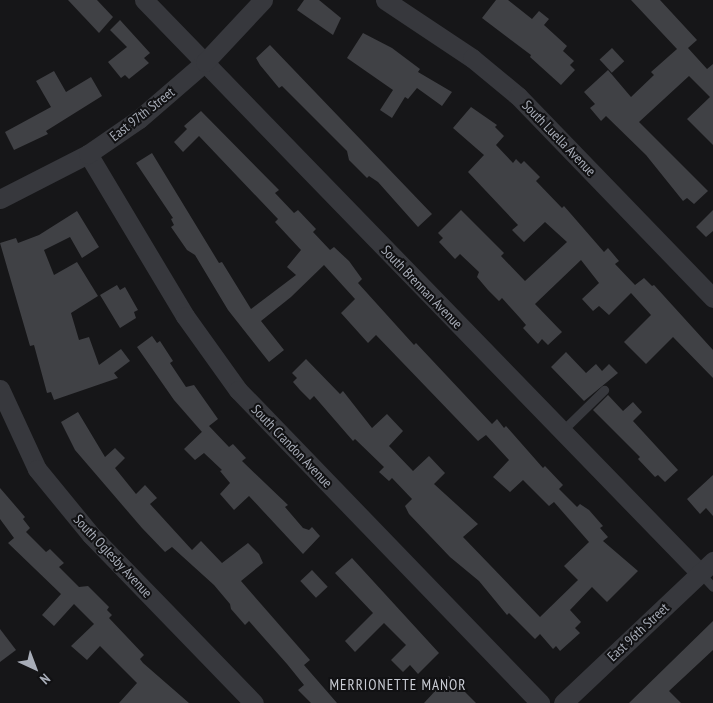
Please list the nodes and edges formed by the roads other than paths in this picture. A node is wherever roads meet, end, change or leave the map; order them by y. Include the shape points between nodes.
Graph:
1 (144, 0) edge
2 (263, 0) edge
3 (385, 0) edge
4 (205, 62) junction
5 (88, 154) junction
6 (0, 199) edge
7 (713, 298) edge
8 (0, 389) edge
9 (604, 390) dead end
10 (562, 431) junction
11 (706, 567) edge
12 (713, 587) edge
13 (254, 703) edge
14 (540, 703) edge
15 (563, 703) edge

1 - 4 street, South Brennan Avenue
2 - 4 street, East 97th Street
3 - 7 street, South Luella Avenue via 472,58 518,96
4 - 5 street, East 97th Street via 139,119
4 - 10 street, South Brennan Avenue
5 - 6 street, East 97th Street
5 - 14 street, South Crandon Avenue via 185,316 238,390
8 - 13 street, South Oglesby Avenue via 37,469 91,535
9 - 10 lane
10 - 11 street, South Brennan Avenue
11 - 12 lane
11 - 15 street, East 96th Street

